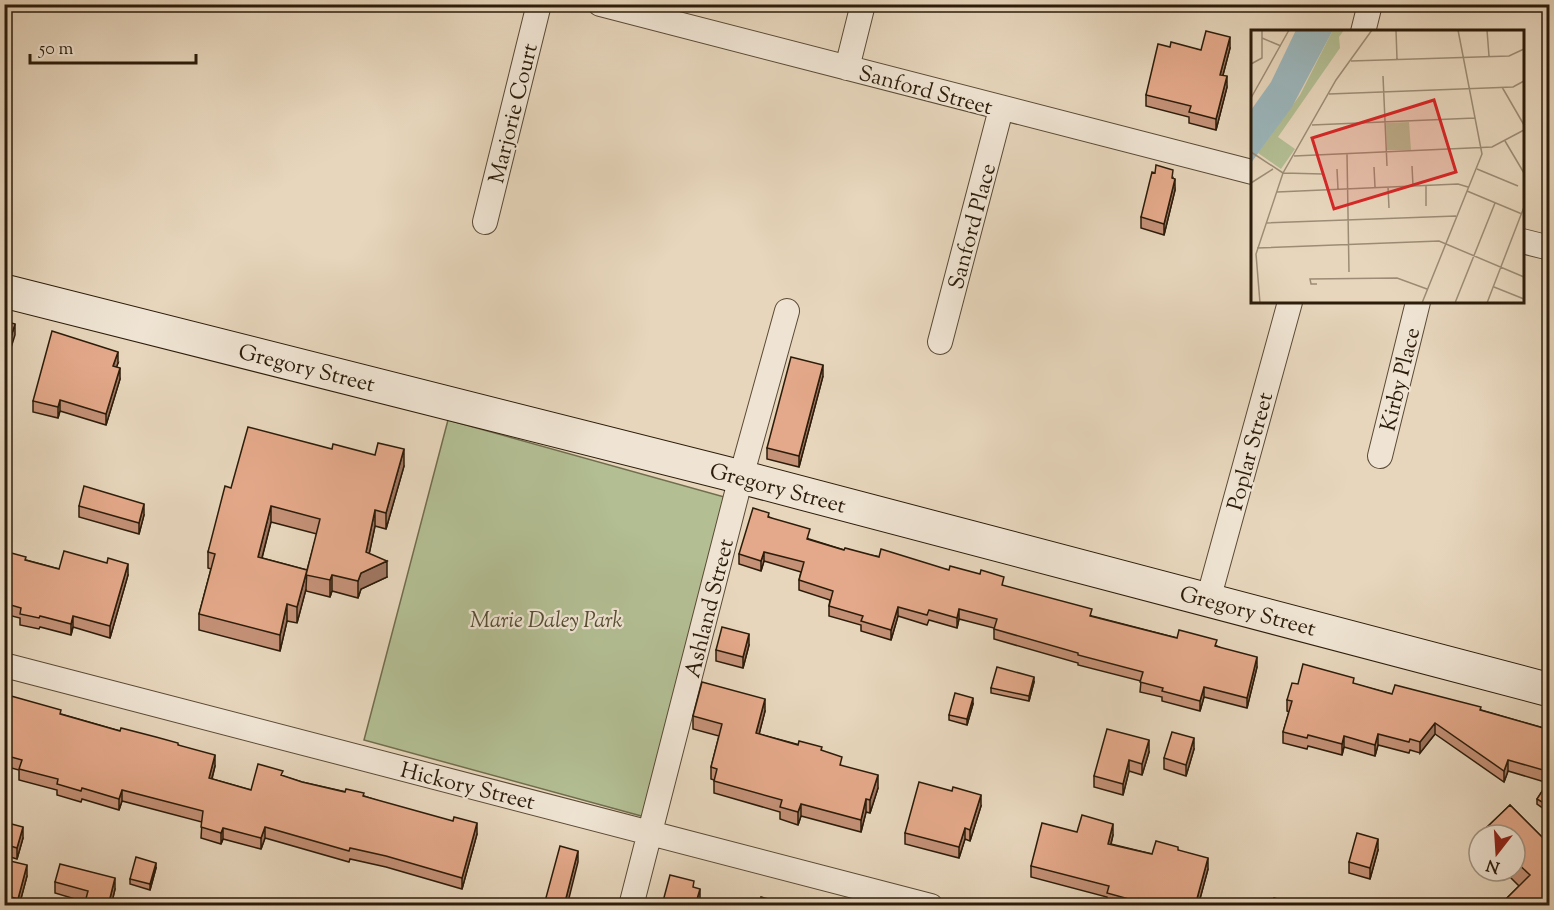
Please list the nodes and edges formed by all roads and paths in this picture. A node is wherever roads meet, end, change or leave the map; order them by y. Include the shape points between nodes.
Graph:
1 (539, 4) edge
2 (600, 4) edge
3 (863, 4) edge
4 (1370, 4) edge
5 (1364, 30) edge
6 (847, 68) junction
7 (1001, 109) junction
8 (1251, 172) edge
9 (485, 222) dead end
10 (1524, 242) edge
11 (1550, 248) edge
12 (4, 291) edge
13 (1290, 303) edge
14 (1418, 303) edge
15 (787, 310) dead end
16 (940, 342) dead end
17 (1380, 456) dead end
18 (741, 477) junction
19 (1208, 600) junction
20 (4, 665) edge
21 (1550, 690) edge
22 (651, 832) junction
23 (631, 906) edge
24 (931, 906) edge

1 - 9 street, Marjorie Court
2 - 6 street, Sanford Street
3 - 6 street
4 - 5 street
6 - 7 street, Sanford Street
7 - 8 street, Sanford Street
7 - 16 street, Sanford Place
10 - 11 street
12 - 18 street, Gregory Street
13 - 19 street, Poplar Street
14 - 17 street, Kirby Place
15 - 18 street, Ashland Street
18 - 19 street, Gregory Street
18 - 22 street, Ashland Street
19 - 21 street, Gregory Street
20 - 22 street, Hickory Street
22 - 23 street, Ashland Street
22 - 24 street, Hickory Street

